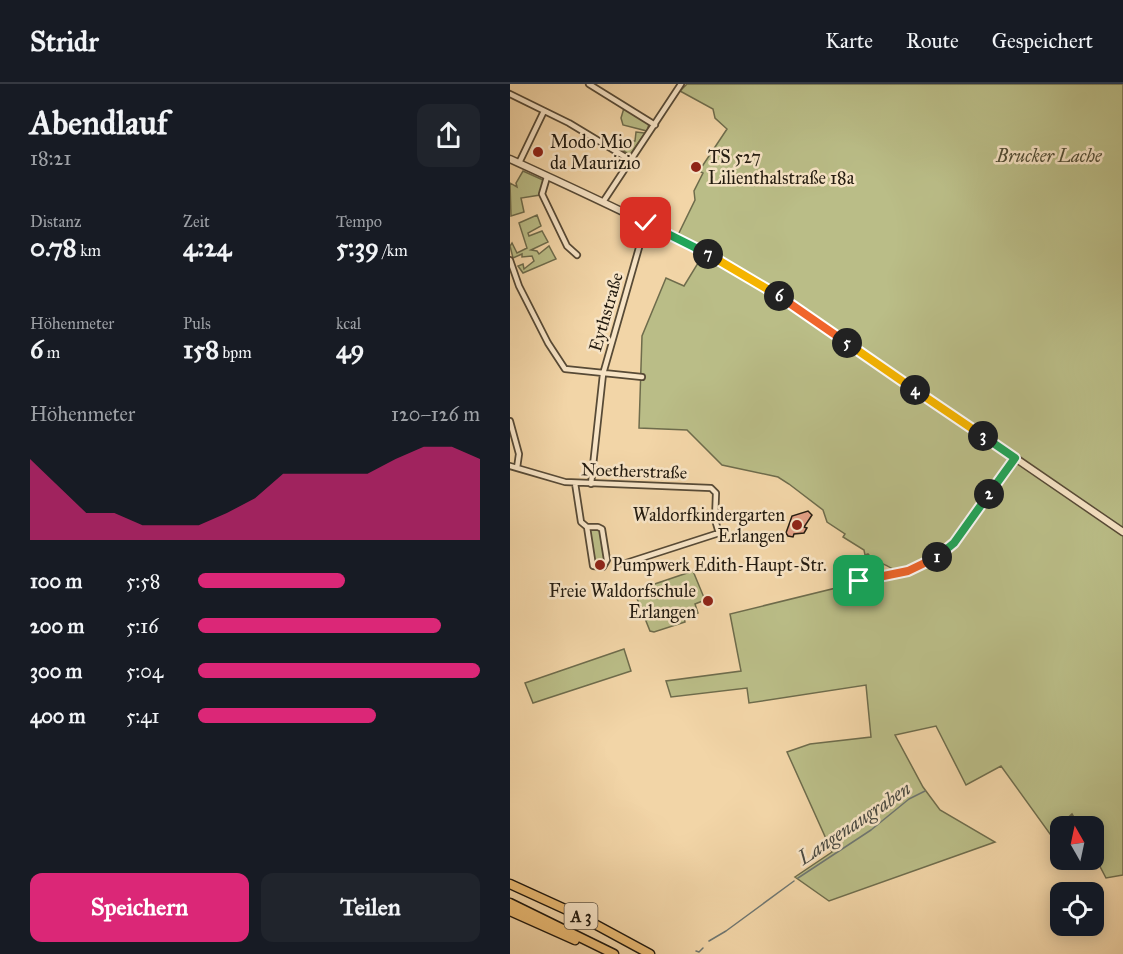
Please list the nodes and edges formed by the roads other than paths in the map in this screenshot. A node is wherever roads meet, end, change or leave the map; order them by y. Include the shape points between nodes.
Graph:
1 (589, 84) edge
2 (681, 84) edge
3 (510, 94) edge
4 (544, 111) junction
5 (655, 125) junction
6 (510, 159) edge
7 (632, 161) junction
8 (519, 163) junction
9 (548, 177) junction
10 (603, 202) junction
11 (646, 223) junction
12 (577, 255) dead end
13 (510, 260) edge
14 (603, 374) junction
15 (642, 377) dead end
16 (510, 422) edge
17 (1015, 458) junction
18 (510, 466) edge
19 (517, 468) junction
20 (575, 483) junction
21 (591, 484) junction
22 (587, 527) junction
23 (1123, 532) edge
24 (623, 564) dead end
25 (859, 581) dead end
26 (510, 884) edge
27 (510, 903) edge
28 (510, 911) edge
29 (604, 954) edge
30 (614, 954) edge
31 (650, 954) edge

1 - 5 street
2 - 5 street
3 - 4 street
4 - 7 street
4 - 8 street
5 - 7 street
6 - 8 street
7 - 10 street
8 - 9 street
9 - 10 street
9 - 12 street via 543,197 567,246
10 - 11 street
11 - 14 street, Eythstraße
11 - 17 street via 741,272
13 - 14 street via 565,369
14 - 15 street, Eythstraße
14 - 21 street, Eythstraße
16 - 19 street via 519,454
17 - 23 street
17 - 25 street via 946,551 917,568
18 - 19 street, Noetherstraße
19 - 20 street, Noetherstraße
20 - 21 street, Noetherstraße
20 - 22 street via 581,522
21 - 24 street, Noetherstraße via 711,488 716,493 715,520 719,533
22 - 22 street via 593,566 603,567 607,560 602,530
26 - 31 highway, A 3
27 - 30 highway, A 3
28 - 29 highway

